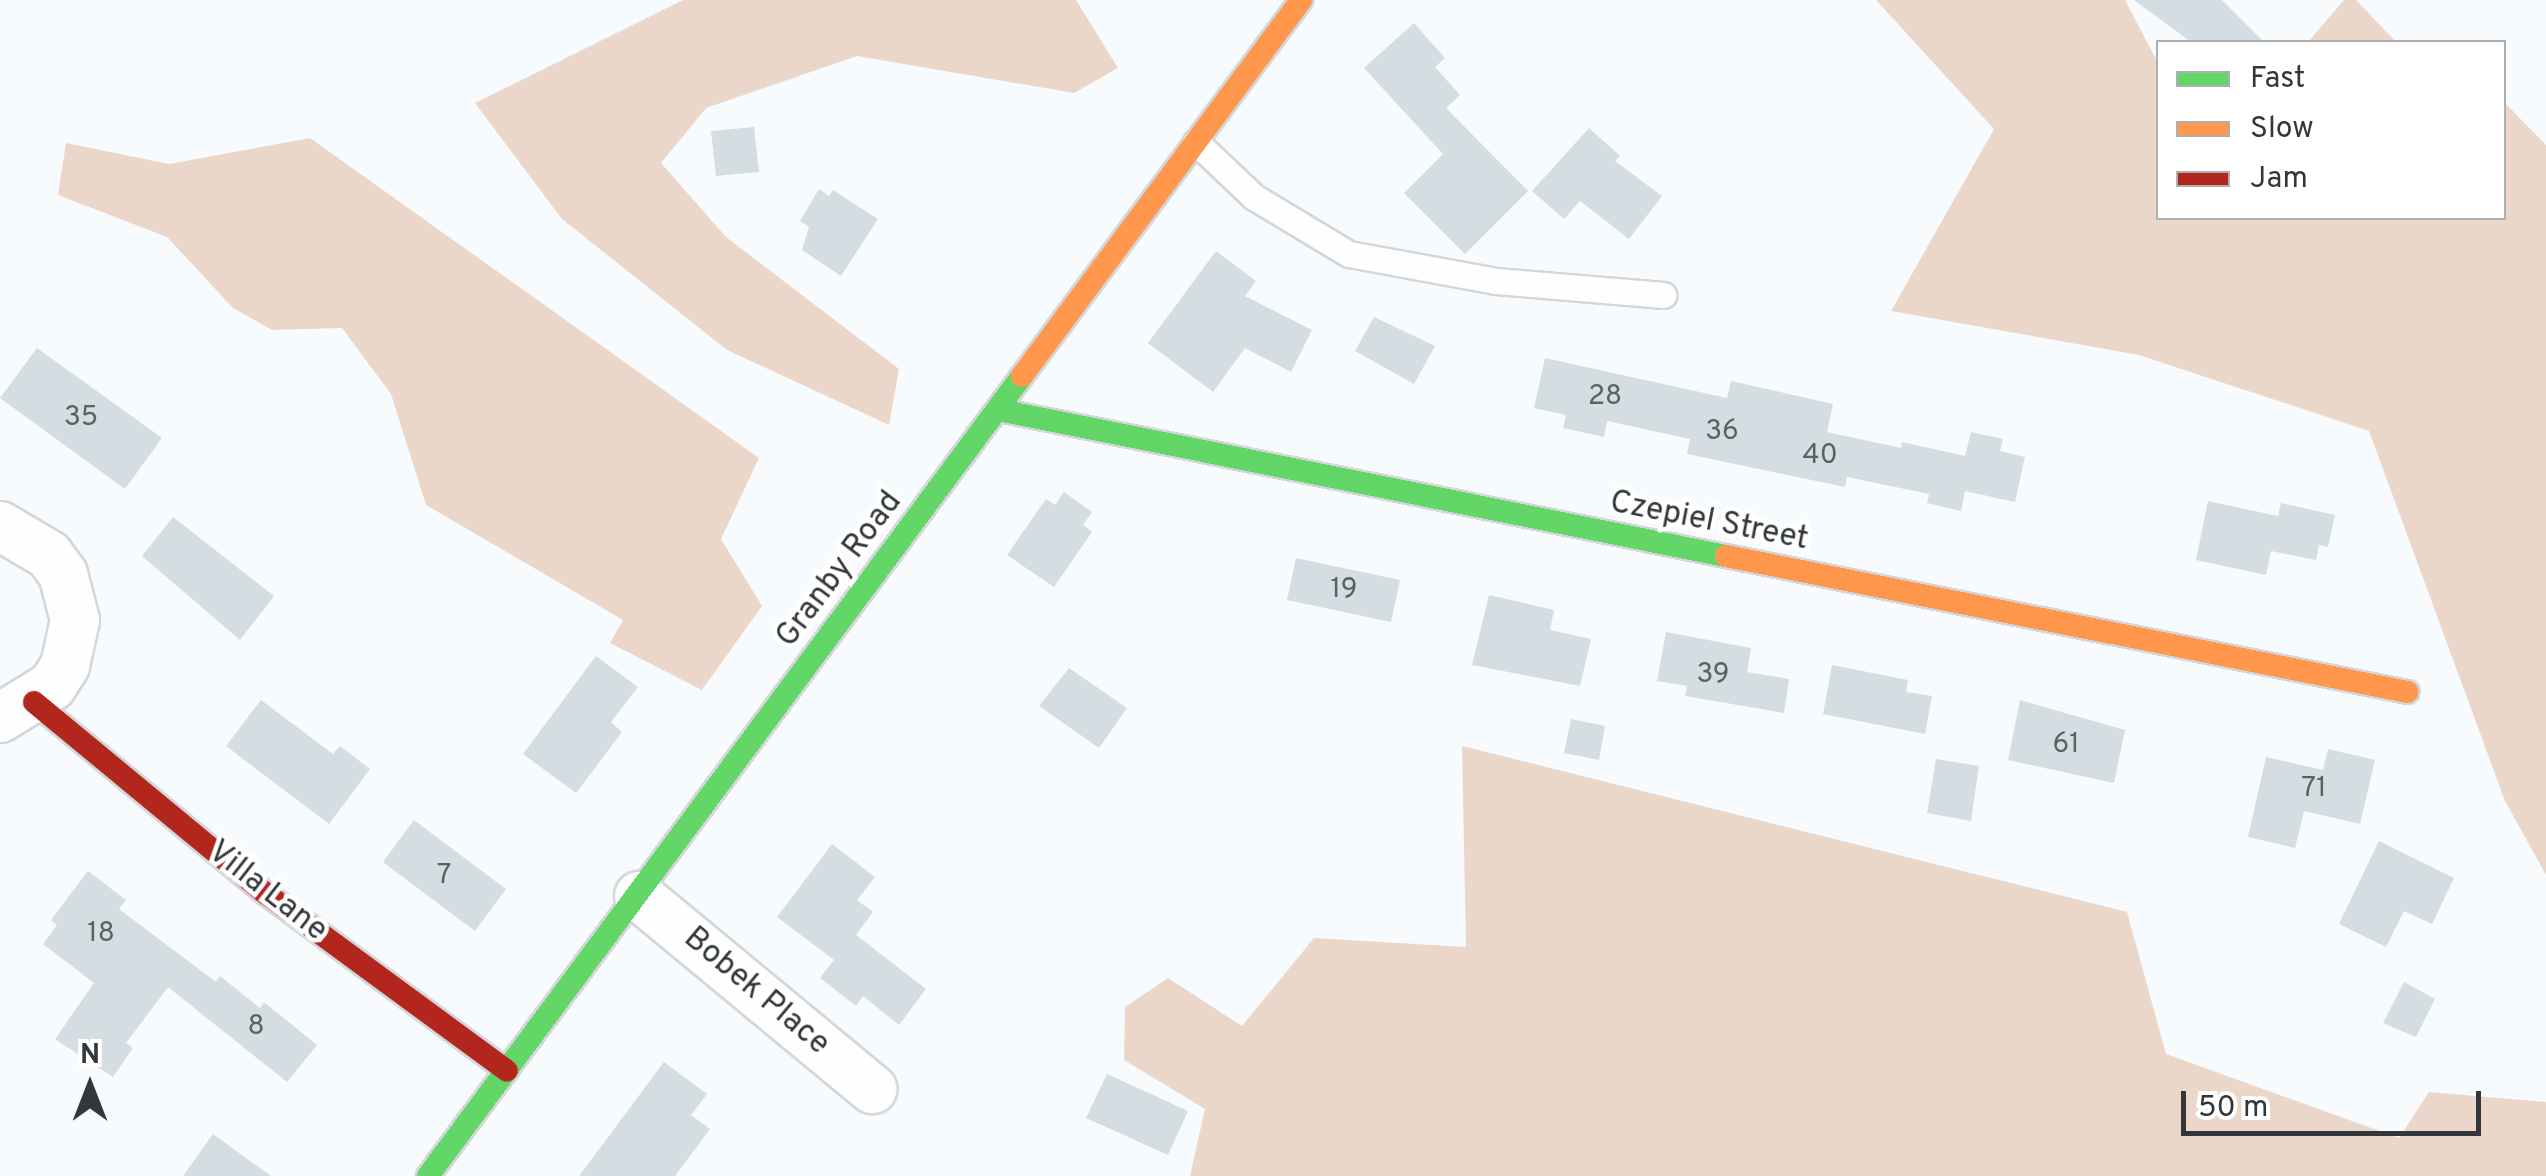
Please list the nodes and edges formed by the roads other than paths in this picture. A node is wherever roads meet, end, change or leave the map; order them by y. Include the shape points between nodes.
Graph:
1 (1301, 0) edge
2 (1196, 142) junction
3 (1663, 296) dead end
4 (999, 410) junction
5 (0, 526) edge
6 (2408, 692) dead end
7 (17, 710) edge
8 (639, 896) junction
9 (507, 1071) junction
10 (872, 1089) dead end
11 (428, 1176) edge

1 - 2 street, Granby Road
2 - 3 lane via 1254,197 1350,254 1496,281
2 - 4 street, Granby Road
4 - 6 street, Czepiel Street
4 - 8 street, Granby Road
5 - 7 street, Villa Lane via 49,555 72,596 75,620 65,666
7 - 9 street, Villa Lane
8 - 9 street, Granby Road
8 - 10 street, Bobek Place
9 - 11 street, Granby Road

